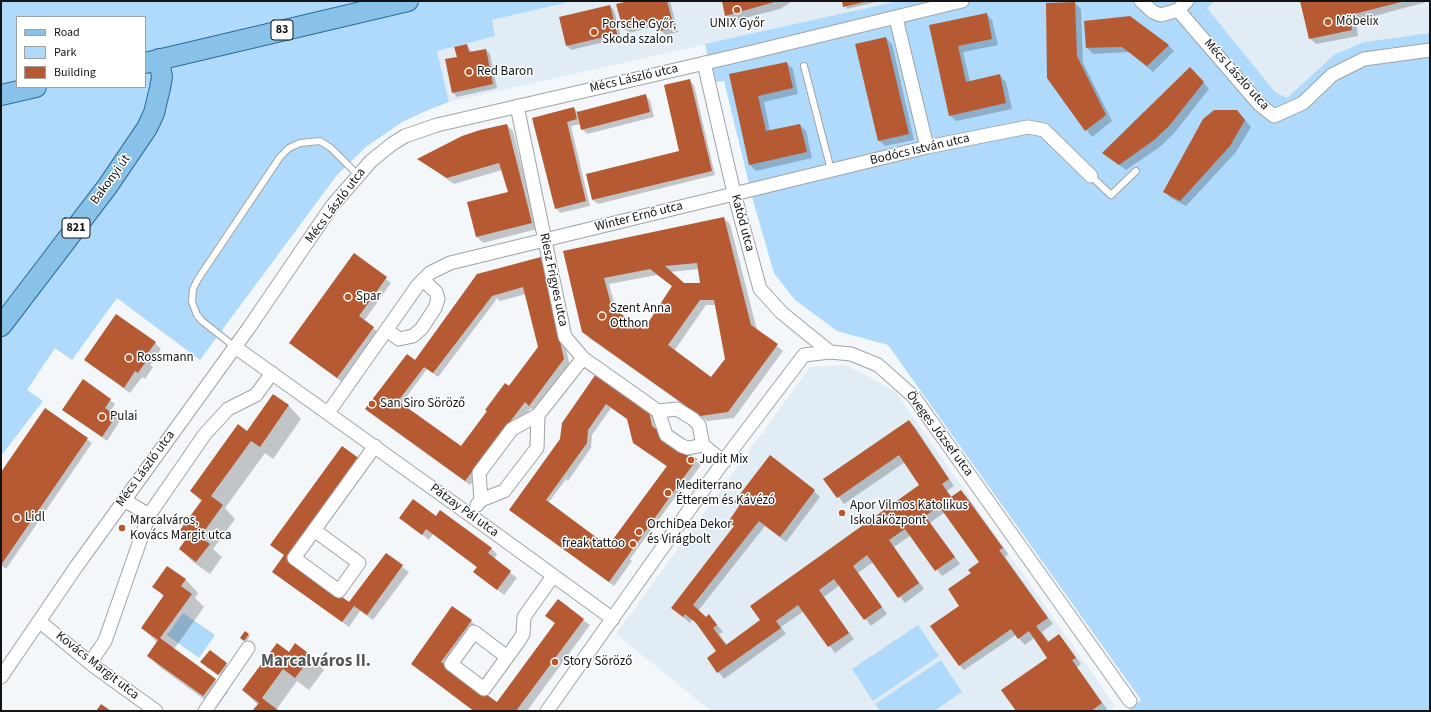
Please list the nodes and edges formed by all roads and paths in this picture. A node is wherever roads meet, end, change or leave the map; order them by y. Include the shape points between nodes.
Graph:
1 (408, 1) edge
2 (962, 1) edge
3 (1141, 1) edge
4 (1182, 6) edge
5 (896, 18) junction
6 (1430, 50) edge
7 (152, 61) edge
8 (704, 63) junction
9 (804, 66) dead end
10 (32, 88) edge
11 (1, 95) edge
12 (517, 106) junction
13 (927, 147) junction
14 (831, 170) junction
15 (1136, 171) dead end
16 (358, 175) junction
17 (1091, 176) joint
18 (734, 193) junction
19 (544, 241) junction
20 (423, 280) junction
21 (1, 326) edge
22 (387, 330) junction
23 (236, 347) junction
24 (830, 352) junction
25 (583, 358) junction
26 (272, 373) junction
27 (658, 411) junction
28 (328, 412) junction
29 (538, 415) junction
30 (703, 445) junction
31 (374, 446) junction
32 (724, 462) junction
33 (124, 500) junction
34 (481, 500) junction
35 (470, 514) junction
36 (149, 515) junction
37 (314, 530) junction
38 (553, 576) junction
39 (613, 619) junction
40 (39, 621) junction
41 (248, 648) dead end
42 (507, 657) dead end
43 (90, 663) junction
44 (1, 677) edge
45 (1130, 701) dead end
46 (156, 711) edge
47 (205, 711) edge
48 (547, 711) edge

1 - 7 main road, 83
2 - 5 street, Mécs László utca
3 - 4 street, Mécs László utca via 1145,7 1157,13 1170,14
4 - 6 street, Mécs László utca via 1259,104 1274,116 1303,103 1332,76 1364,59
5 - 8 street, Mécs László utca
5 - 13 street
7 - 21 main road, Bakonyi út / 821 via 162,77 154,113 147,128 107,187
8 - 12 street, Mécs László utca
8 - 18 street, Katód utca
9 - 14 lane
10 - 11 main road
12 - 16 street, Mécs László utca via 437,124 405,136 382,152
12 - 19 street, Riesz Frigyes utca
13 - 14 street, Bodócs István utca
13 - 17 street, Bodócs István utca via 1028,127 1044,130
14 - 18 street, Bodócs István utca
15 - 17 lane via 1111,195
16 - 23 street, Mécs László utca via 332,206
16 - 23 lane via 331,148 320,141 300,143 289,148 280,157 193,289 192,302 197,315
18 - 19 street, Winter Ernő utca
18 - 24 street, Katód utca via 760,289 782,313
19 - 20 street, Winter Ernő utca via 450,263 430,273
19 - 25 street, Riesz Frigyes utca via 565,337
20 - 22 street, Winter Ernő utca
20 - 22 street via 436,292 438,299 422,328 413,336 399,339
22 - 28 street, Winter Ernő utca
23 - 26 street, Pátzay Pál utca
23 - 33 street, Mécs László utca
24 - 32 street, Öveges József utca via 804,355
24 - 45 street, Öveges József utca via 851,354 878,365 914,397
25 - 27 street, Riesz Frigyes utca
25 - 29 street
26 - 28 street, Pátzay Pál utca
26 - 36 street, Mécs László utca via 256,394 228,409 205,434
27 - 30 street via 666,435 688,448
27 - 30 street via 677,409 693,419 699,425
28 - 31 street, Pátzay Pál utca
29 - 34 street via 536,448 504,491
29 - 34 street via 512,429 479,473
30 - 32 street
31 - 35 street, Pátzay Pál utca
31 - 37 street
32 - 39 street, Öveges József utca
33 - 36 street
33 - 40 street, Mécs László utca
34 - 35 street
35 - 38 street, Pátzay Pál utca
36 - 43 street, Mécs László utca via 105,641
37 - 37 street via 294,558 339,591 359,563
38 - 39 street, Pátzay Pál utca
38 - 42 street via 524,616 524,634
39 - 48 street
40 - 43 street, Kovács Margit utca
40 - 44 street, Mécs László utca
41 - 47 street
43 - 46 street, Kovács Margit utca

